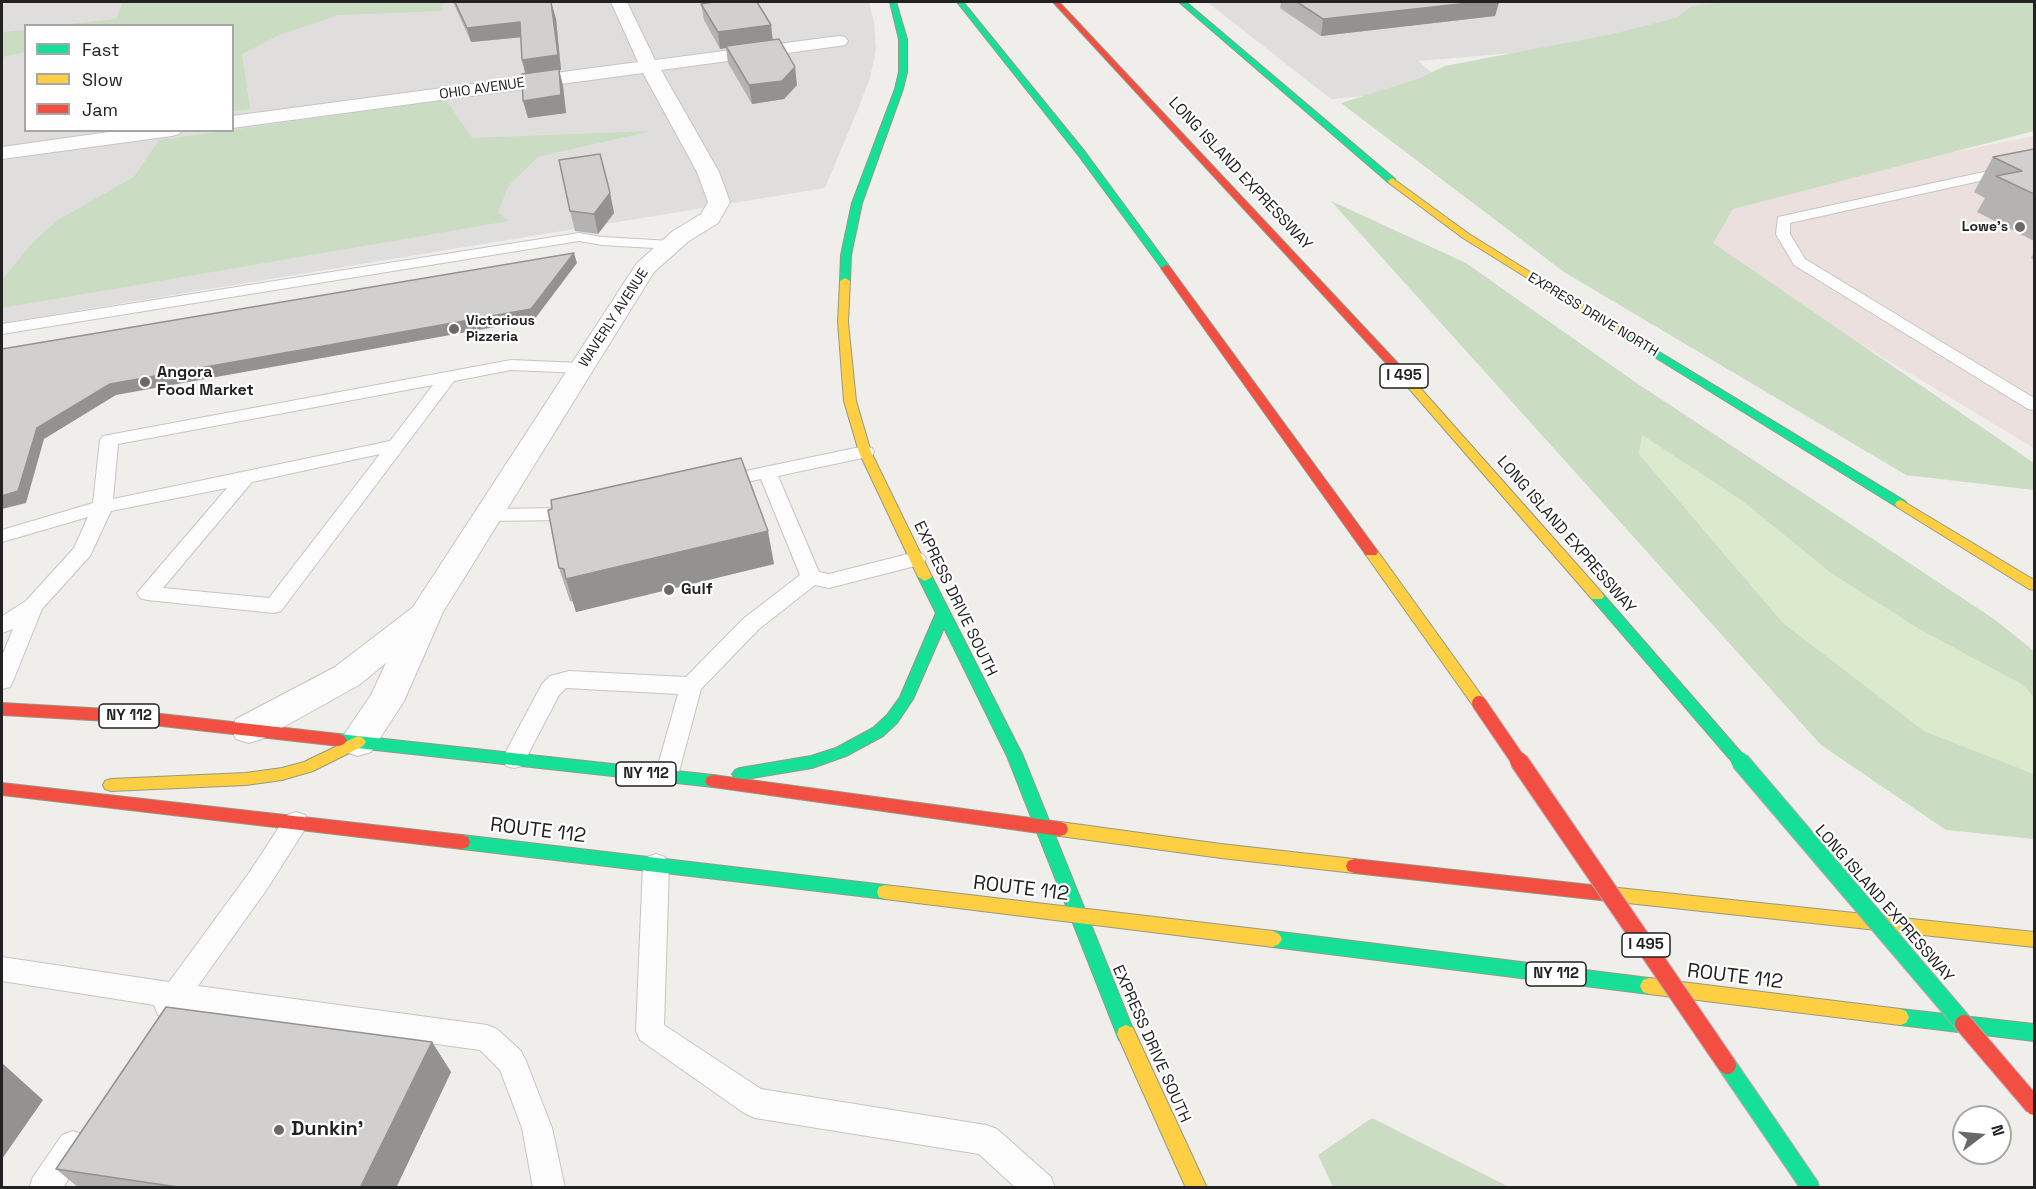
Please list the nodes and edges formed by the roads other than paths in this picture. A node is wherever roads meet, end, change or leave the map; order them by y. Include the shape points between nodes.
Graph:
1 (619, 2) edge
2 (893, 2) edge
3 (960, 2) edge
4 (1056, 2) edge
5 (1182, 2) edge
6 (839, 41) dead end
7 (649, 66) junction
8 (234, 122) edge
9 (157, 132) edge
10 (2, 153) edge
11 (2034, 165) edge
12 (671, 245) junction
13 (2, 329) edge
14 (581, 368) junction
15 (448, 377) junction
16 (2034, 405) edge
17 (395, 446) junction
18 (865, 452) junction
19 (767, 472) junction
20 (246, 477) junction
21 (699, 486) edge
22 (102, 507) junction
23 (597, 507) edge
24 (488, 515) junction
25 (2, 536) edge
26 (916, 559) junction
27 (811, 577) junction
28 (2034, 586) edge
29 (33, 606) junction
30 (427, 611) junction
31 (943, 613) junction
32 (2, 626) edge
33 (2, 681) edge
34 (691, 686) junction
35 (2, 709) edge
36 (249, 729) junction
37 (358, 742) junction
38 (514, 759) junction
39 (666, 776) junction
40 (703, 780) junction
41 (4, 790) edge
42 (296, 822) junction
43 (1043, 826) junction
44 (656, 865) junction
45 (1078, 916) junction
46 (2034, 940) edge
47 (2, 969) edge
48 (175, 996) junction
49 (156, 1024) edge
50 (2034, 1033) edge
51 (2034, 1106) edge
52 (90, 1120) edge
53 (44, 1188) edge
54 (549, 1188) edge
55 (1040, 1188) edge
56 (1197, 1188) edge
57 (1811, 1188) edge

1 - 7 street, WAVERLY AVENUE
2 - 18 main road, EXPRESS DRIVE SOUTH via 903,39 903,72 855,212 843,287 850,401
3 - 57 main road, I 495, bridge via 1151,247 1479,703
4 - 51 main road, LONG ISLAND EXPRESSWAY / I 495, bridge via 1423,396
5 - 28 main road, EXPRESS DRIVE NORTH via 1386,176 1466,236
6 - 7 street, OHIO AVENUE
7 - 8 street, OHIO AVENUE
7 - 12 street, WAVERLY AVENUE via 708,172 719,202 710,218
9 - 10 street
11 - 16 lane via 1783,220 1783,234 1799,262
12 - 13 lane via 579,237
12 - 14 street, WAVERLY AVENUE via 645,268
14 - 15 lane via 511,365
14 - 24 street, WAVERLY AVENUE
15 - 17 lane
15 - 22 lane via 109,440
17 - 20 lane
17 - 20 lane via 274,606 147,593
18 - 19 lane
18 - 26 main road, EXPRESS DRIVE SOUTH
19 - 21 lane
19 - 27 lane
20 - 22 lane
22 - 25 lane
22 - 29 lane via 83,551
23 - 24 lane via 563,514
24 - 30 street, WAVERLY AVENUE
26 - 27 lane via 829,581
26 - 31 main road, EXPRESS DRIVE SOUTH
27 - 34 lane via 751,624
29 - 32 lane
29 - 33 lane
30 - 36 street, WAVERLY AVENUE via 347,676
30 - 37 street, WAVERLY AVENUE via 386,701
31 - 40 main road via 906,699 878,732 842,752 812,762
31 - 43 main road, EXPRESS DRIVE SOUTH via 1015,756
34 - 38 lane via 569,679 558,682
34 - 39 lane
35 - 36 main road, NY 112 via 126,716
36 - 37 main road, NY 112
37 - 38 main road, NY 112
37 - 41 main road via 308,767 264,776
38 - 39 main road, NY 112
39 - 40 main road, NY 112
40 - 43 main road, NY 112
41 - 42 main road, ROUTE 112 / NY 112
42 - 44 main road, ROUTE 112 / NY 112
42 - 48 lane
43 - 45 main road, EXPRESS DRIVE SOUTH
43 - 46 main road, NY 112 via 1221,851
44 - 45 main road, ROUTE 112 / NY 112
44 - 55 lane via 650,1031 755,1103 986,1140
45 - 50 main road, ROUTE 112 / NY 112
45 - 56 main road, EXPRESS DRIVE SOUTH via 1114,1008
47 - 48 lane
48 - 49 lane
48 - 54 lane via 487,1038 511,1061 537,1128
52 - 53 lane

